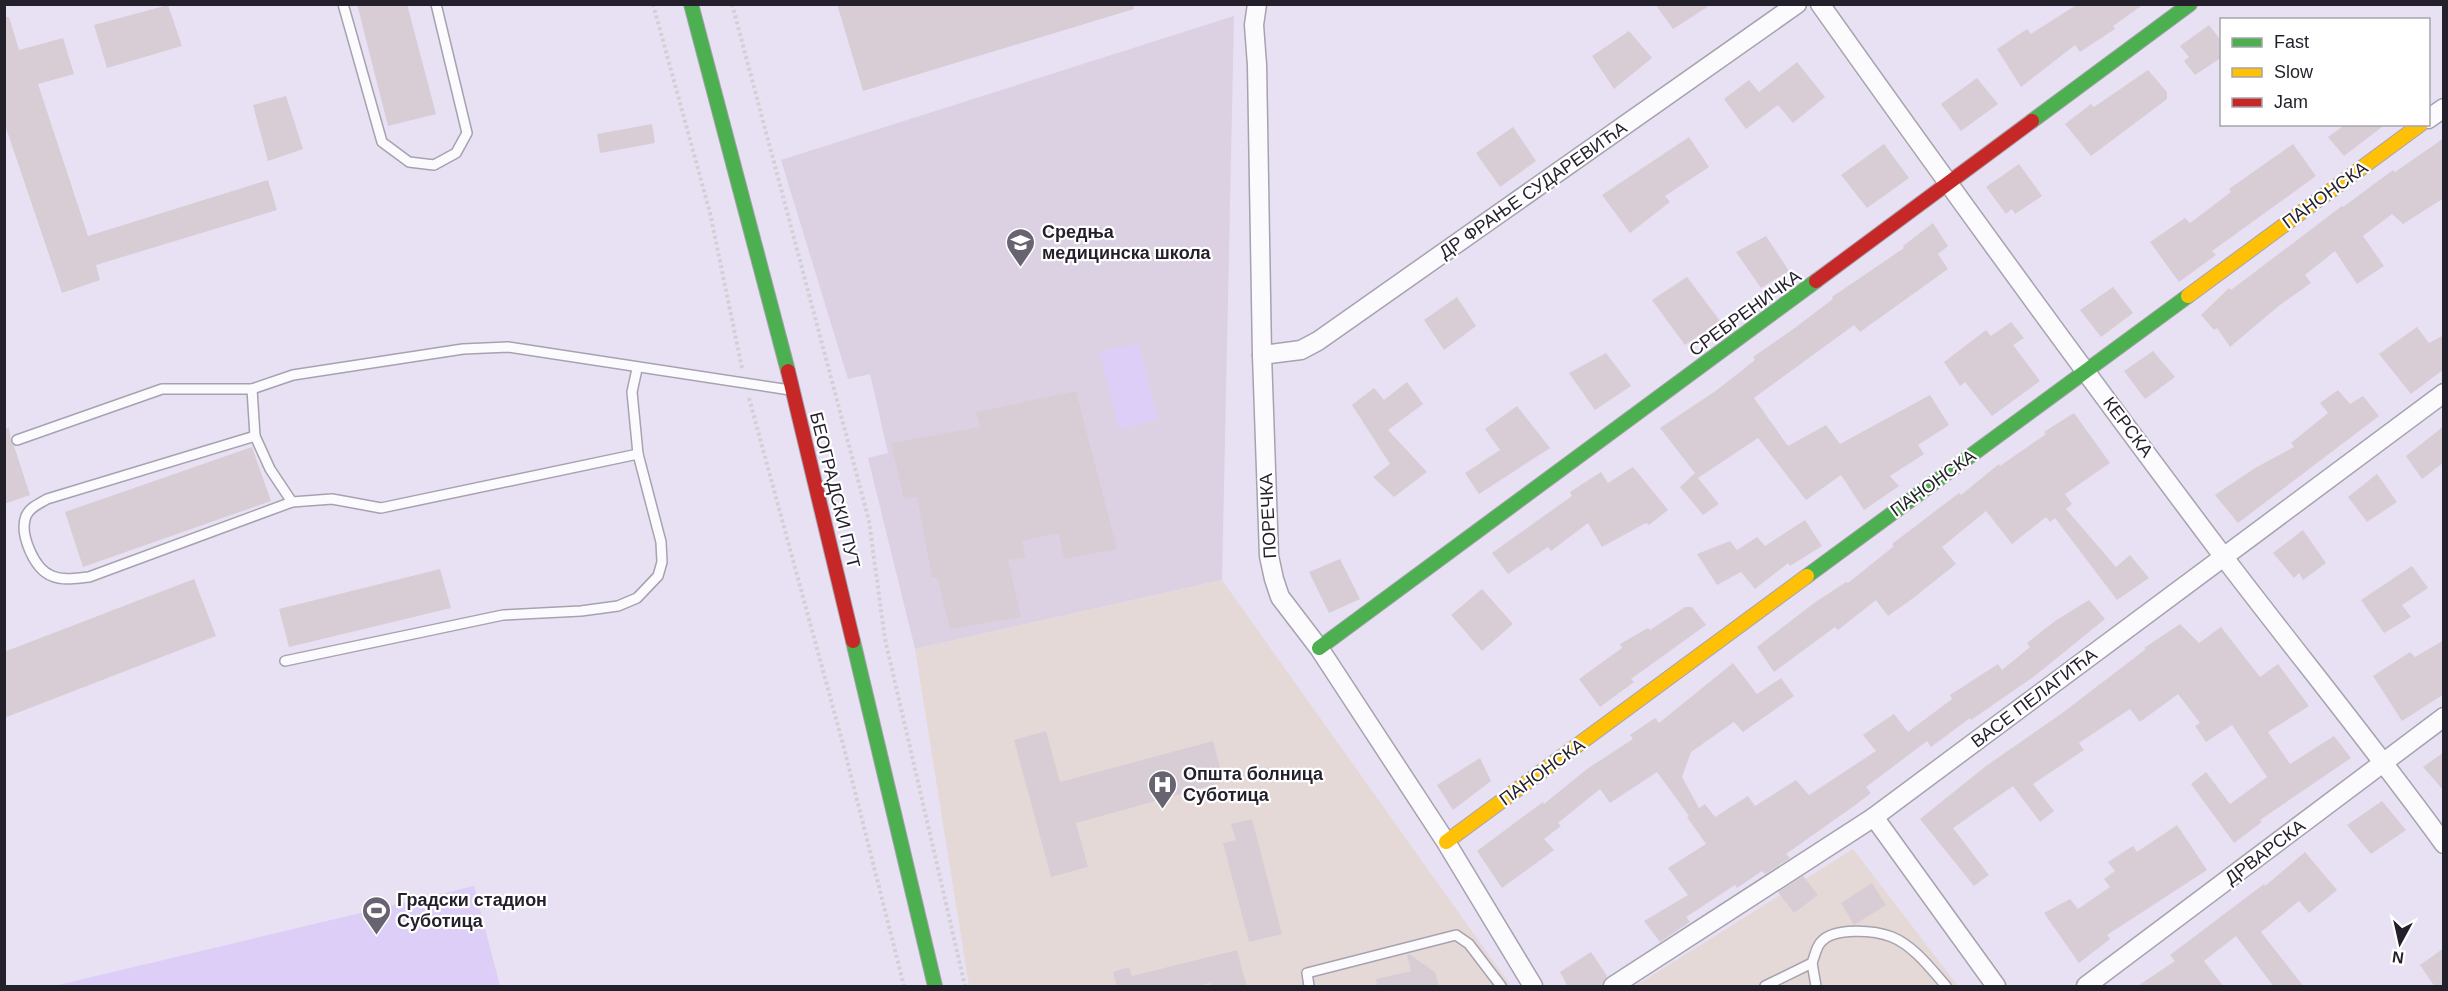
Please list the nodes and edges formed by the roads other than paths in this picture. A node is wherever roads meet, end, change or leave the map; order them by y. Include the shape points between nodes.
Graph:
1 (343, 4) edge
2 (436, 4) edge
3 (691, 4) edge
4 (1257, 4) edge
5 (1797, 4) edge
6 (1820, 4) edge
7 (2190, 4) edge
8 (2444, 108) edge
9 (2430, 118) edge
10 (2418, 126) edge
11 (1949, 185) junction
12 (1262, 355) junction
13 (637, 369) junction
14 (2086, 371) junction
15 (252, 389) junction
16 (793, 391) junction
17 (2444, 393) edge
18 (255, 436) junction
19 (17, 440) dead end
20 (638, 453) junction
21 (292, 502) junction
22 (2224, 557) junction
23 (1319, 648) junction
24 (285, 661) dead end
25 (2444, 717) edge
26 (2385, 762) junction
27 (1874, 817) junction
28 (1446, 842) junction
29 (2444, 844) edge
30 (1812, 963) junction
31 (935, 987) edge
32 (1309, 987) edge
33 (1501, 987) edge
34 (1533, 987) edge
35 (1613, 987) edge
36 (1765, 987) edge
37 (1816, 987) edge
38 (1946, 987) edge
39 (1996, 987) edge
40 (2086, 987) edge

1 - 2 lane via 382,142 409,162 434,165 456,153 468,133
3 - 16 street, БЕОГРАДСКИ ПУТ
4 - 12 street, ПОРЕЧКА via 1254,25
5 - 12 street, ДР ФРАЊЕ СУДАРЕВИЋА via 1318,341 1301,350
6 - 11 street, КЕРСКА
7 - 11 street, СРЕБРЕНИЧКА
8 - 9 street
10 - 14 street, ПАНОНСКА
11 - 14 street, КЕРСКА
11 - 23 street, СРЕБРЕНИЧКА
12 - 23 street, ПОРЕЧКА via 1269,556 1280,597
13 - 15 lane via 508,347 463,349 293,375
13 - 16 lane
13 - 20 lane via 632,392
14 - 22 street, КЕРСКА
14 - 28 street, ПАНОНСКА
15 - 18 lane
15 - 19 lane via 162,388
16 - 31 street, БЕОГРАДСКИ ПУТ
17 - 22 street, ВАСЕ ПЕЛАГИЋА
18 - 21 lane via 270,469
18 - 21 lane via 47,499 32,507 24,524 34,559 51,576 89,577
20 - 21 lane via 381,508 332,499
20 - 24 lane via 661,542 662,562 658,576 637,598 618,606 581,611 503,615
22 - 26 street, КЕРСКА
22 - 27 street, ВАСЕ ПЕЛАГИЋА
23 - 28 street, ПОРЕЧКА
25 - 26 street, ДРВАРСКА
26 - 29 street, КЕРСКА
26 - 40 street, ДРВАРСКА
27 - 35 street, ВАСЕ ПЕЛАГИЋА
27 - 39 street
28 - 34 street, ПОРЕЧКА
30 - 36 lane
30 - 37 lane
30 - 38 lane via 1819,943 1829,935 1866,932 1892,937 1910,948
32 - 33 lane via 1307,973 1456,935 1469,944

